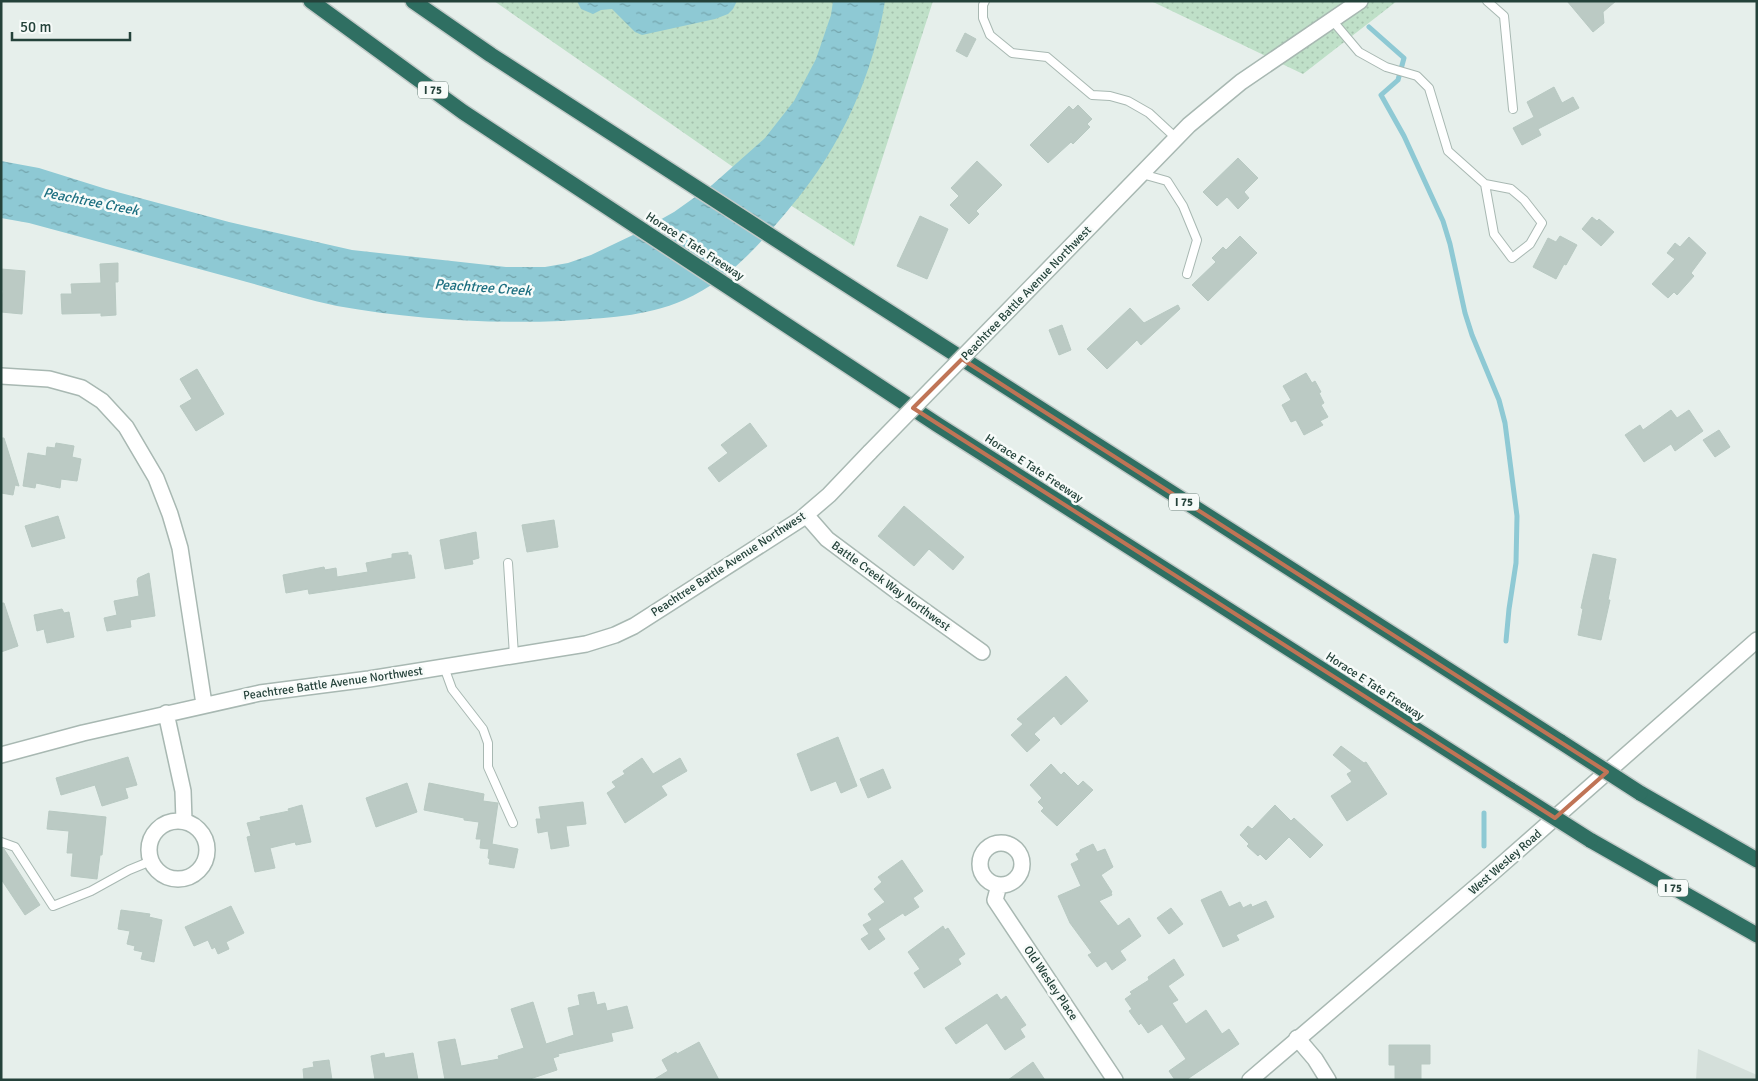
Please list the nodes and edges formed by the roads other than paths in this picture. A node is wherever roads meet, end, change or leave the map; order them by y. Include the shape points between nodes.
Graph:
1 (311, 1) edge
2 (413, 1) edge
3 (985, 1) edge
4 (1360, 1) edge
5 (1487, 1) edge
6 (1332, 20) junction
7 (1513, 109) dead end
8 (1176, 138) junction
9 (1142, 174) junction
10 (1484, 184) junction
11 (1187, 274) dead end
12 (1, 376) edge
13 (806, 515) junction
14 (508, 563) dead end
15 (1757, 640) edge
16 (982, 652) dead end
17 (514, 655) junction
18 (444, 667) junction
19 (204, 704) junction
20 (166, 713) junction
21 (1, 755) edge
22 (184, 821) junction
23 (512, 823) dead end
24 (1, 842) edge
25 (1757, 860) edge
26 (151, 861) junction
27 (998, 884) dead end
28 (1757, 935) edge
29 (1297, 1038) junction
30 (1115, 1080) edge
31 (1250, 1080) edge
32 (1328, 1080) edge

1 - 28 highway, Horace E Tate Freeway / I 75, bridge via 462,112 938,425 1590,840
2 - 25 highway, I 75, bridge via 808,260 1640,793
3 - 8 lane via 983,18 990,36 1012,53 1047,57 1092,95 1128,101 1149,113
4 - 6 street, Peachtree Battle Avenue Northwest
5 - 7 lane via 1504,16
6 - 8 street, Peachtree Battle Avenue Northwest via 1241,82
6 - 10 lane via 1359,52 1390,68 1416,76 1429,88 1448,151
8 - 9 street, Peachtree Battle Avenue Northwest
9 - 11 lane via 1167,181 1183,206 1197,240
9 - 13 street, Peachtree Battle Avenue Northwest, bridge
10 - 10 lane via 1494,234 1512,258 1530,244 1542,223 1511,189
12 - 19 street via 50,378 82,388 102,401 126,427 156,478 180,548
13 - 16 street, Battle Creek Way Northwest via 828,539
13 - 17 street, Peachtree Battle Avenue Northwest via 642,621 615,635 586,644
14 - 17 lane
15 - 29 street, West Wesley Road via 1491,874
17 - 18 street, Peachtree Battle Avenue Northwest
18 - 19 street, Peachtree Battle Avenue Northwest
18 - 23 lane via 452,689 483,729 488,743 488,767
19 - 20 street, Peachtree Battle Avenue Northwest
20 - 21 street, Peachtree Battle Avenue Northwest
20 - 22 street via 183,791
22 - 26 street via 166,823 153,835 149,852
22 - 26 street via 193,825 205,840 207,850 200,869 193,875 173,878 156,869
24 - 26 lane via 14,847 53,906
27 - 30 street, Old Wesley Place via 995,900
29 - 31 street, West Wesley Road
29 - 32 street

